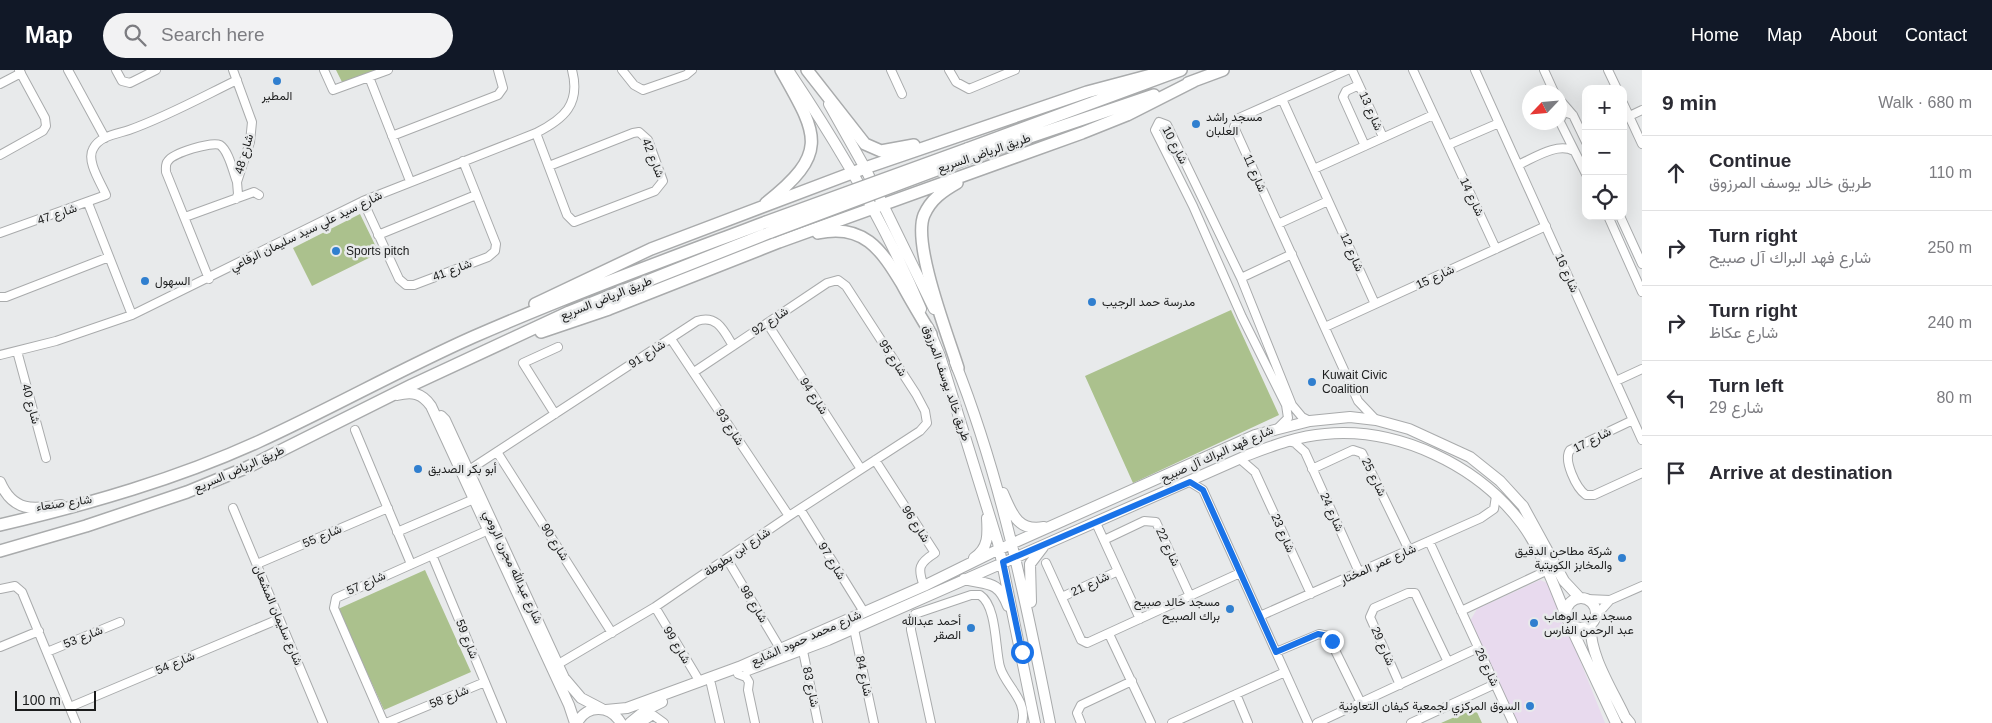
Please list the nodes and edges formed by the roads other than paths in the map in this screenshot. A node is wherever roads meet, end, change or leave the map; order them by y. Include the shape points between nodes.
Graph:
1 (68, 70) edge
2 (116, 70) edge
3 (156, 70) edge
4 (233, 70) edge
5 (324, 70) edge
6 (388, 70) edge
7 (498, 70) edge
8 (572, 70) edge
9 (622, 70) edge
10 (692, 70) edge
11 (781, 70) edge
12 (788, 70) edge
13 (807, 70) edge
14 (891, 70) edge
15 (949, 70) edge
16 (1015, 70) edge
17 (1170, 70) edge
18 (1181, 70) edge
19 (1223, 70) edge
20 (1347, 70) edge
21 (1352, 70) edge
22 (1413, 70) edge
23 (1475, 70) edge
24 (1544, 70) edge
25 (1608, 70) edge
26 (20, 72) edge
27 (369, 77) junction
28 (237, 80) junction
29 (1194, 81) junction
30 (0, 84) edge
31 (1359, 84) junction
32 (1551, 85) edge
33 (1615, 85) edge
34 (902, 94) dead end
35 (1282, 99) junction
36 (1567, 108) edge
37 (1642, 110) edge
38 (1567, 113) edge
39 (1433, 114) junction
40 (1573, 115) junction
41 (1627, 118) edge
42 (1627, 120) edge
43 (1499, 123) junction
44 (1582, 128) edge
45 (1564, 130) edge
46 (536, 133) junction
47 (392, 136) junction
48 (958, 136) junction
49 (1566, 136) junction
50 (1383, 137) junction
51 (105, 138) junction
52 (1642, 144) edge
53 (1448, 145) junction
54 (1365, 146) junction
55 (1557, 149) junction
56 (1574, 152) junction
57 (908, 153) junction
58 (969, 153) junction
59 (0, 154) edge
60 (463, 161) junction
61 (1582, 164) edge
62 (1518, 165) junction
63 (549, 166) junction
64 (1186, 166) junction
65 (990, 167) junction
66 (865, 168) junction
67 (1314, 169) junction
68 (1176, 171) junction
69 (854, 173) junction
70 (410, 181) junction
71 (237, 182) junction
72 (823, 185) junction
73 (922, 190) junction
74 (259, 195) dead end
75 (476, 195) junction
76 (236, 199) junction
77 (1328, 201) junction
78 (363, 202) junction
79 (88, 203) junction
80 (878, 207) junction
81 (756, 211) junction
82 (185, 217) junction
83 (839, 220) junction
84 (1610, 220) edge
85 (1621, 220) edge
86 (1278, 224) junction
87 (1546, 226) junction
88 (769, 227) junction
89 (0, 233) edge
90 (378, 235) junction
91 (780, 242) junction
92 (1226, 244) junction
93 (1496, 249) junction
94 (1212, 253) junction
95 (1292, 254) junction
96 (109, 257) junction
97 (1642, 264) edge
98 (209, 278) junction
99 (1241, 278) junction
100 (1639, 280) edge
101 (846, 286) joint
102 (1642, 292) edge
103 (0, 298) edge
104 (1375, 304) junction
105 (1255, 311) junction
106 (132, 314) junction
107 (1242, 317) junction
108 (767, 323) junction
109 (1325, 327) junction
110 (931, 334) junction
111 (474, 337) junction
112 (671, 338) junction
113 (733, 346) junction
114 (558, 347) dead end
115 (490, 350) junction
116 (17, 351) junction
117 (0, 356) edge
118 (958, 368) junction
119 (1642, 369) edge
120 (694, 372) junction
121 (1616, 381) junction
122 (1358, 401) junction
123 (369, 407) junction
124 (555, 414) junction
125 (1350, 417) junction
126 (437, 418) junction
127 (1339, 418) junction
128 (1322, 420) junction
129 (1376, 420) junction
130 (1633, 420) junction
131 (1310, 421) junction
132 (1396, 425) junction
133 (1279, 427) junction
134 (355, 430) dead end
135 (920, 431) joint
136 (1340, 433) junction
137 (1318, 435) junction
138 (1394, 440) junction
139 (1642, 440) edge
140 (1288, 441) junction
141 (497, 452) junction
142 (1258, 452) junction
143 (1305, 452) junction
144 (988, 456) junction
145 (46, 458) dead end
146 (1240, 459) junction
147 (875, 460) junction
148 (861, 469) junction
149 (1312, 469) junction
150 (469, 470) junction
151 (1487, 470) junction
152 (1255, 472) junction
153 (1642, 473) edge
154 (1209, 474) junction
155 (1156, 480) junction
156 (0, 482) edge
157 (1190, 482) junction
158 (1480, 483) junction
159 (1139, 488) junction
160 (1203, 490) junction
161 (984, 494) junction
162 (1162, 495) junction
163 (109, 496) junction
164 (1496, 496) junction
165 (474, 499) junction
166 (1144, 502) junction
167 (233, 508) dead end
168 (388, 508) junction
169 (800, 508) junction
170 (1508, 508) junction
171 (1494, 509) junction
172 (789, 516) junction
173 (1059, 523) junction
174 (1096, 523) junction
175 (0, 525) edge
176 (492, 529) junction
177 (398, 532) junction
178 (1104, 540) junction
179 (1429, 541) junction
180 (1046, 544) junction
181 (1012, 545) junction
182 (1000, 550) junction
183 (1409, 550) junction
184 (0, 551) edge
185 (432, 555) junction
186 (1015, 557) junction
187 (726, 559) junction
188 (1003, 562) junction
189 (1046, 563) dead end
190 (257, 564) junction
191 (411, 564) junction
192 (1118, 571) junction
193 (1546, 571) junction
194 (1359, 572) junction
195 (1240, 573) junction
196 (947, 575) junction
197 (964, 579) junction
198 (924, 586) junction
199 (1642, 586) edge
200 (946, 588) junction
201 (0, 589) edge
202 (1310, 594) junction
203 (1190, 596) junction
204 (964, 597) junction
205 (1062, 598) junction
206 (1583, 598) junction
207 (1610, 600) junction
208 (950, 602) junction
209 (883, 604) junction
210 (654, 607) junction
211 (1461, 611) junction
212 (864, 612) junction
213 (888, 614) junction
214 (1260, 616) junction
215 (1567, 618) junction
216 (280, 619) junction
217 (1140, 619) junction
218 (1593, 621) junction
219 (120, 622) dead end
220 (854, 629) junction
221 (821, 631) junction
222 (39, 632) junction
223 (612, 633) junction
224 (1109, 634) junction
225 (828, 640) junction
226 (1034, 641) junction
227 (0, 647) edge
228 (1478, 648) junction
229 (781, 650) junction
230 (804, 651) junction
231 (47, 652) junction
232 (1022, 652) junction
233 (1276, 652) junction
234 (1448, 662) junction
235 (554, 667) junction
236 (1285, 672) junction
237 (738, 674) junction
238 (1132, 681) junction
239 (485, 682) junction
240 (700, 682) junction
241 (711, 684) junction
242 (1495, 684) junction
243 (1400, 685) junction
244 (1236, 694) junction
245 (1361, 703) junction
246 (70, 706) junction
247 (604, 709) junction
248 (1187, 720) edge
249 (1426, 720) edge
250 (76, 723) edge
251 (322, 723) edge
252 (385, 723) edge
253 (502, 723) edge
254 (576, 723) edge
255 (621, 723) edge
256 (630, 723) edge
257 (641, 723) edge
258 (664, 723) edge
259 (720, 723) edge
260 (755, 723) edge
261 (818, 723) edge
262 (874, 723) edge
263 (931, 723) edge
264 (1022, 723) edge
265 (1035, 723) edge
266 (1050, 723) edge
267 (1081, 723) edge
268 (1151, 723) edge
269 (1172, 723) edge
270 (1248, 723) edge
271 (1308, 723) edge
272 (1317, 723) edge
273 (1411, 723) edge
274 (1513, 723) edge
275 (1616, 723) edge
276 (1630, 723) edge

1 - 51 street
2 - 3 street via 122,81 130,84
4 - 28 street, شارع 48
5 - 27 street via 333,90
6 - 27 street
7 - 47 street via 503,88 498,95
8 - 46 street, شارع سيد علي سيد سليمان الرفاعي via 575,89 570,107 558,121
9 - 10 street via 634,85 643,90 686,76
11 - 81 highway via 812,130 809,156 796,177
12 - 69 main road, طريق خالد يوسف المرزوق
13 - 48 highway via 859,138 873,149 892,150
13 - 66 main road, طريق خالد يوسف المرزوق
14 - 34 street
15 - 16 street via 960,87 968,89
17 - 48 highway via 1087,92
18 - 58 highway, طريق الرياض السريع
19 - 29 highway, طريق الرياض السريع
20 - 35 street, شارع 11
21 - 31 street, شارع 13
22 - 39 street, شارع 14
23 - 43 street, شارع 16
24 - 32 street
25 - 33 street
26 - 30 street
26 - 59 street via 45,118 46,126 43,131
27 - 47 street
28 - 51 street via 141,126
28 - 71 street, شارع 48 via 249,110 252,133
29 - 58 highway, طريق الرياض السريع
29 - 65 highway via 1127,115
31 - 50 street, شارع 13
31 - 54 street, شارع 13 via 1346,91 1343,97
35 - 67 street, شارع 12
35 - 86 street, شارع 11 via 1234,123
36 - 40 street
37 - 41 street
38 - 40 street
39 - 50 street, شارع 13
39 - 53 street, شارع 14
40 - 44 street
42 - 52 street
43 - 53 street
43 - 62 street, شارع 16
45 - 49 street
46 - 60 street, شارع سيد علي سيد سليمان الرفاعي
46 - 63 street, شارع 42
47 - 70 street
48 - 57 highway
49 - 55 street
49 - 56 street
50 - 54 street, شارع 13
51 - 79 street via 92,149 91,158 106,195
53 - 93 street, شارع 14
54 - 67 street, شارع 13
55 - 56 street
55 - 62 street
56 - 61 street
57 - 66 highway
57 - 73 highway via 899,164 900,178 908,188
58 - 88 highway, طريق الرياض السريع, bridge
60 - 70 street, شارع سيد علي سيد سليمان الرفاعي
60 - 75 street, شارع 41
62 - 87 street, شارع 16
63 - 63 street, شارع 42 via 567,215 574,222 655,190 663,181 648,140 639,132
64 - 68 street
64 - 68 street, شارع 10 via 1167,125 1159,122 1155,130
64 - 92 street, شارع 10
65 - 73 highway
65 - 118 highway via 936,196 924,216 922,227 926,263
66 - 69 highway
66 - 80 main road, طريق خالد يوسف المرزوق
67 - 77 street, شارع 12
68 - 94 street, شارع 10
69 - 72 highway
69 - 80 main road, طريق خالد يوسف المرزوق
70 - 78 street, شارع سيد علي سيد سليمان الرفاعي
71 - 76 street, شارع 48
71 - 82 street, شارع 48 via 220,146 208,144 172,156 165,169
72 - 81 highway
72 - 83 highway via 839,186 846,192 849,207
73 - 80 highway
74 - 76 street, شارع 48 via 256,192
75 - 90 street
75 - 90 street, شارع 41 via 496,244 495,251 488,257 409,286 399,279
76 - 82 street, شارع 48
77 - 86 street
77 - 104 street, شارع 12
78 - 90 street, شارع 41
78 - 98 street, شارع سيد علي سيد سليمان الرفاعي
79 - 89 street, شارع 47
79 - 96 street, شارع 47
80 - 83 highway
80 - 110 main road, طريق خالد يوسف المرزوق
80 - 118 main road, طريق خالد يوسف المرزوق via 925,288
81 - 111 highway via 606,270
82 - 98 street, شارع 48
83 - 91 highway
84 - 100 street
85 - 97 street
86 - 95 street, شارع 11
87 - 93 street, شارع 15
87 - 121 street, شارع 16
88 - 111 highway, طريق الرياض السريع via 588,289
88 - 115 highway, طريق الرياض السريع via 569,312
91 - 110 highway via 838,230 864,238 886,257
91 - 115 highway via 609,309
92 - 94 street via 1214,242
92 - 99 street, شارع 10
93 - 104 street, شارع 15
94 - 107 street, شارع 10
95 - 99 street
95 - 109 street, شارع 11
96 - 103 street
96 - 106 street, شارع 47
98 - 106 street, شارع سيد علي سيد سليمان الرفاعي
99 - 105 street, شارع 10
100 - 102 street
101 - 108 street, شارع 92 via 830,280
101 - 135 street, شارع 95 via 922,403 927,423
104 - 109 street, شارع 15
105 - 107 street via 1251,320
105 - 131 street, شارع 10 via 1292,405
106 - 116 street, شارع سيد علي سيد سليمان الرفاعي
107 - 133 street, شارع 10 via 1286,404 1288,418
108 - 113 street, شارع 92
108 - 148 street, شارع 94
109 - 122 street, شارع 11
110 - 161 main road, طريق خالد يوسف المرزوق
111 - 163 highway, طريق الرياض السريع via 260,441 198,467
112 - 113 street, شارع 91 via 708,318 720,325
112 - 120 street, شارع 93
112 - 124 street, شارع 91
113 - 120 street, شارع 92
114 - 124 street via 523,363
115 - 123 highway, طريق الرياض السريع
116 - 117 street, شارع سيد علي سيد سليمان الرفاعي
116 - 145 street, شارع 40
118 - 144 main road, طريق خالد يوسف المرزوق
119 - 121 street
120 - 172 street, شارع 93
121 - 130 street, شارع 16
122 - 125 street via 1357,415
122 - 129 street, شارع 11
123 - 126 main road, شارع عبدالله مجرن الرومي via 399,394 418,394 425,398
123 - 184 highway, طريق الرياض السريع via 248,467 187,492
124 - 141 street, شارع 91
125 - 127 main road, شارع فهد البراك آل صبيح
125 - 129 main road, شارع فهد البراك آل صبيح
126 - 150 main road, شارع عبدالله مجرن الرومي via 441,416 445,420
126 - 165 main road, شارع عبدالله مجرن الرومي
127 - 128 main road, شارع فهد البراك آل صبيح
127 - 136 main road via 1334,425
128 - 131 main road, شارع فهد البراك آل صبيح
128 - 137 main road via 1328,425 1326,432
129 - 132 main road, شارع فهد البراك آل صبيح
130 - 139 street, شارع 16
130 - 153 street, شارع 17 via 1570,450 1567,460 1580,490 1586,495 1594,495
131 - 133 main road, شارع فهد البراك آل صبيح
132 - 138 main road via 1401,434
132 - 151 main road, شارع فهد البراك آل صبيح via 1460,451
133 - 155 main road, شارع فهد البراك آل صبيح
134 - 168 street
135 - 147 street, شارع ابن بطوطة
136 - 137 main road, شارع فهد البراك آل صبيح
136 - 138 main road, شارع فهد البراك آل صبيح
137 - 140 main road, شارع فهد البراك آل صبيح
137 - 143 street via 1308,440
138 - 158 main road, شارع فهد البراك آل صبيح via 1452,463
140 - 142 main road, شارع فهد البراك آل صبيح
140 - 143 street
141 - 150 street, شارع 91
141 - 223 street, شارع 90
142 - 146 main road, شارع فهد البراك آل صبيح
142 - 152 street
143 - 149 street, شارع 24
144 - 173 main road via 1007,504 1019,523 1034,528
144 - 181 main road, طريق خالد يوسف المرزوق
146 - 152 street, شارع 23
146 - 154 main road, شارع فهد البراك آل صبيح
147 - 148 street, شارع ابن بطوطة
147 - 198 street, شارع 96 via 935,553 920,567
148 - 169 street, شارع ابن بطوطة
149 - 183 street, شارع 25 via 1353,450 1362,453
149 - 194 street, شارع 24
150 - 176 main road, شارع عبدالله مجرن الرومي
151 - 158 main road via 1480,474
151 - 206 main road, شارع فهد البراك آل صبيح via 1516,496 1531,516 1564,581
152 - 202 street, شارع 23
154 - 157 main road, شارع فهد البراك آل صبيح
154 - 160 street
155 - 159 main road, شارع فهد البراك آل صبيح
155 - 162 main road via 1154,487
156 - 163 main road, شارع صنعاء via 8,499 24,507
157 - 160 street
157 - 162 main road, شارع فهد البراك آل صبيح
158 - 164 main road, شارع فهد البراك آل صبيح
159 - 166 main road via 1148,495
159 - 173 main road, شارع فهد البراك آل صبيح
160 - 195 street
161 - 182 main road, طريق خالد يوسف المرزوق
161 - 196 main road via 988,530 985,547
162 - 166 main road, شارع فهد البراك آل صبيح
163 - 175 highway, طريق الرياض السريع
164 - 170 main road, شارع فهد البراك آل صبيح
164 - 171 street
165 - 176 main road, شارع عبدالله مجرن الرومي
165 - 177 street
166 - 174 main road, شارع فهد البراك آل صبيح
167 - 190 street, شارع سليمان المشعان
168 - 177 street
168 - 190 street, شارع 55
169 - 172 street, شارع ابن بطوطة
169 - 212 street, شارع 97
170 - 171 street, شارع عمر المختار
170 - 193 main road, شارع فهد البراك آل صبيح via 1529,535
171 - 179 street, شارع عمر المختار
172 - 187 street, شارع ابن بطوطة
173 - 181 main road, شارع فهد البراك آل صبيح
174 - 178 street, شارع 21
174 - 180 main road, شارع فهد البراك آل صبيح
176 - 185 street, شارع 57
176 - 235 main road, شارع عبدالله مجرن الرومي
177 - 191 street
178 - 192 street, شارع 21
178 - 203 street, شارع 22 via 1144,521 1156,522
179 - 183 street, شارع عمر المختار
179 - 211 street, شارع 26
180 - 186 main road, شارع فهد البراك آل صبيح
180 - 226 main road via 1034,558 1029,571
181 - 182 main road, شارع فهد البراك آل صبيح
181 - 186 main road, طريق خالد يوسف المرزوق
182 - 188 main road, طريق خالد يوسف المرزوق
182 - 196 main road, شارع محمد حمود الشايع
183 - 194 street, شارع عمر المختار
185 - 191 street, شارع 57
185 - 239 street, شارع 59
186 - 188 main road, شارع محمد حمود الشايع
186 - 226 main road, طريق خالد يوسف المرزوق
187 - 210 street, شارع ابن بطوطة
187 - 229 street, شارع 98
188 - 197 main road, شارع محمد حمود الشايع
188 - 232 main road, طريق خالد يوسف المرزوق
189 - 205 street
190 - 216 street, شارع سليمان المشعان
191 - 252 street, شارع 57 via 334,600 334,608
192 - 205 street, شارع 21
192 - 217 street, شارع 21
193 - 211 street
193 - 215 main road, شارع فهد البراك آل صبيح
194 - 202 street, شارع عمر المختار
195 - 203 street
195 - 214 street
196 - 198 main road, شارع محمد حمود الشايع
197 - 200 main road, شارع محمد حمود الشايع
197 - 204 street via 961,586
197 - 232 main road via 991,584 1000,591
198 - 209 main road, شارع محمد حمود الشايع
199 - 207 street
200 - 208 street
200 - 213 main road, شارع محمد حمود الشايع
201 - 222 street via 12,586 20,590
202 - 214 street, شارع عمر المختار
203 - 217 street
204 - 208 street
204 - 264 street via 980,595 988,604 1000,667 1022,706
205 - 224 street via 1081,640 1087,643
206 - 207 street
206 - 215 main road via 1569,602
206 - 218 main road via 1595,606
207 - 218 street
208 - 263 street via 915,614 911,620
209 - 212 main road, شارع محمد حمود الشايع
209 - 213 main road via 890,604
210 - 223 street, شارع ابن بطوطة
210 - 240 street, شارع 99
211 - 228 street, شارع 26
212 - 221 main road, شارع محمد حمود الشايع
213 - 220 main road, شارع محمد حمود الشايع
214 - 233 street
215 - 218 main road via 1580,628
215 - 275 main road, شارع فهد البراك آل صبيح
216 - 246 street, شارع 54
216 - 251 street, شارع سليمان المشعان
217 - 224 street
218 - 276 main road via 1591,642
219 - 231 street, شارع 53
220 - 225 main road, شارع محمد حمود الشايع
220 - 262 street, شارع 84
221 - 225 main road via 821,638
221 - 229 main road, شارع محمد حمود الشايع
222 - 227 street
222 - 231 street
223 - 235 street, شارع ابن بطوطة
224 - 238 street
225 - 230 main road, شارع محمد حمود الشايع
226 - 266 main road, طريق خالد يوسف المرزوق
228 - 234 street
228 - 242 street, شارع 26
229 - 240 main road, شارع محمد حمود الشايع
230 - 237 main road, شارع محمد حمود الشايع
230 - 261 street, شارع 83
231 - 246 street
232 - 265 main road, طريق خالد يوسف المرزوق
233 - 236 street
233 - 245 street via 1318,634 1328,636
234 - 243 street
234 - 243 street, شارع 29 via 1415,593 1374,608 1370,617
235 - 247 main road, شارع عبدالله مجرن الرومي via 581,698
235 - 254 main road, شارع عبدالله مجرن الرومي
236 - 244 street
236 - 271 street
237 - 241 main road, شارع محمد حمود الشايع
237 - 260 street via 749,682
238 - 267 street via 1081,705 1077,712
238 - 268 street
239 - 252 street, شارع 58
239 - 253 street, شارع 59
240 - 247 main road, شارع محمد حمود الشايع via 627,708
241 - 256 main road, شارع محمد حمود الشايع via 653,706
241 - 259 street
242 - 249 street
242 - 274 street, شارع 26
243 - 245 street
244 - 248 street
244 - 270 street
245 - 272 street
246 - 250 street
247 - 254 main road, شارع محمد حمود الشايع via 589,711
247 - 255 main road, شارع عبدالله مجرن الرومي
248 - 269 street
249 - 273 street
257 - 258 street via 653,715

